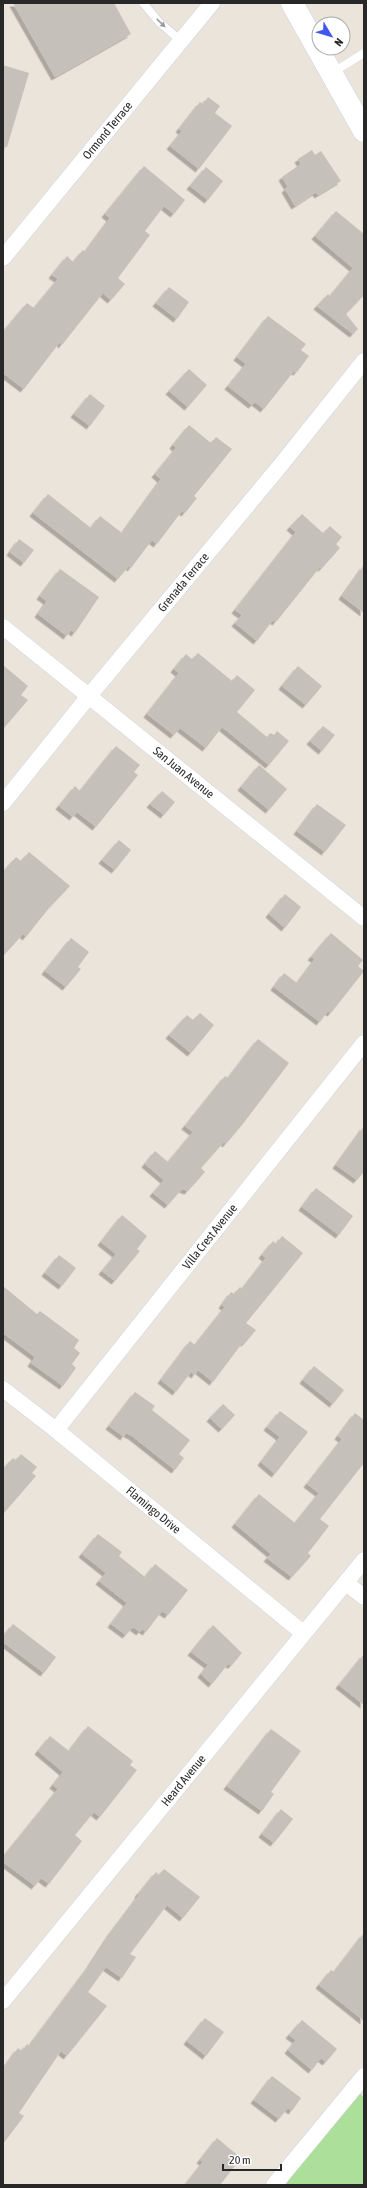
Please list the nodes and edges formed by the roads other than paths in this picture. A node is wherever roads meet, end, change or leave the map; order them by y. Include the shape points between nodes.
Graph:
1 (143, 3) edge
2 (212, 3) edge
3 (292, 3) edge
4 (181, 41) junction
5 (364, 53) edge
6 (332, 73) junction
7 (364, 131) edge
8 (3, 258) edge
9 (364, 361) edge
10 (3, 627) edge
11 (89, 696) junction
12 (3, 803) edge
13 (364, 918) edge
14 (364, 1043) edge
15 (3, 1389) edge
16 (56, 1430) junction
17 (364, 1560) edge
18 (346, 1582) junction
19 (364, 1597) edge
20 (303, 1633) junction
21 (3, 2000) edge
22 (364, 2076) edge
23 (274, 2185) edge

1 -> 4 lane via 159,22
2 - 4 street, Ormond Terrace
3 - 6 street
4 - 8 street, Ormond Terrace
5 - 6 lane
6 - 7 street
9 - 11 street, Grenada Terrace
10 - 11 street, San Juan Avenue
11 - 12 street, Grenada Terrace
11 - 13 street, San Juan Avenue
14 - 16 street, Villa Crest Avenue
15 - 16 street, Flamingo Drive
16 - 20 street, Flamingo Drive
17 - 18 street, Heard Avenue
18 - 19 street
18 - 20 street, Heard Avenue
20 - 21 street, Heard Avenue
22 - 23 street

